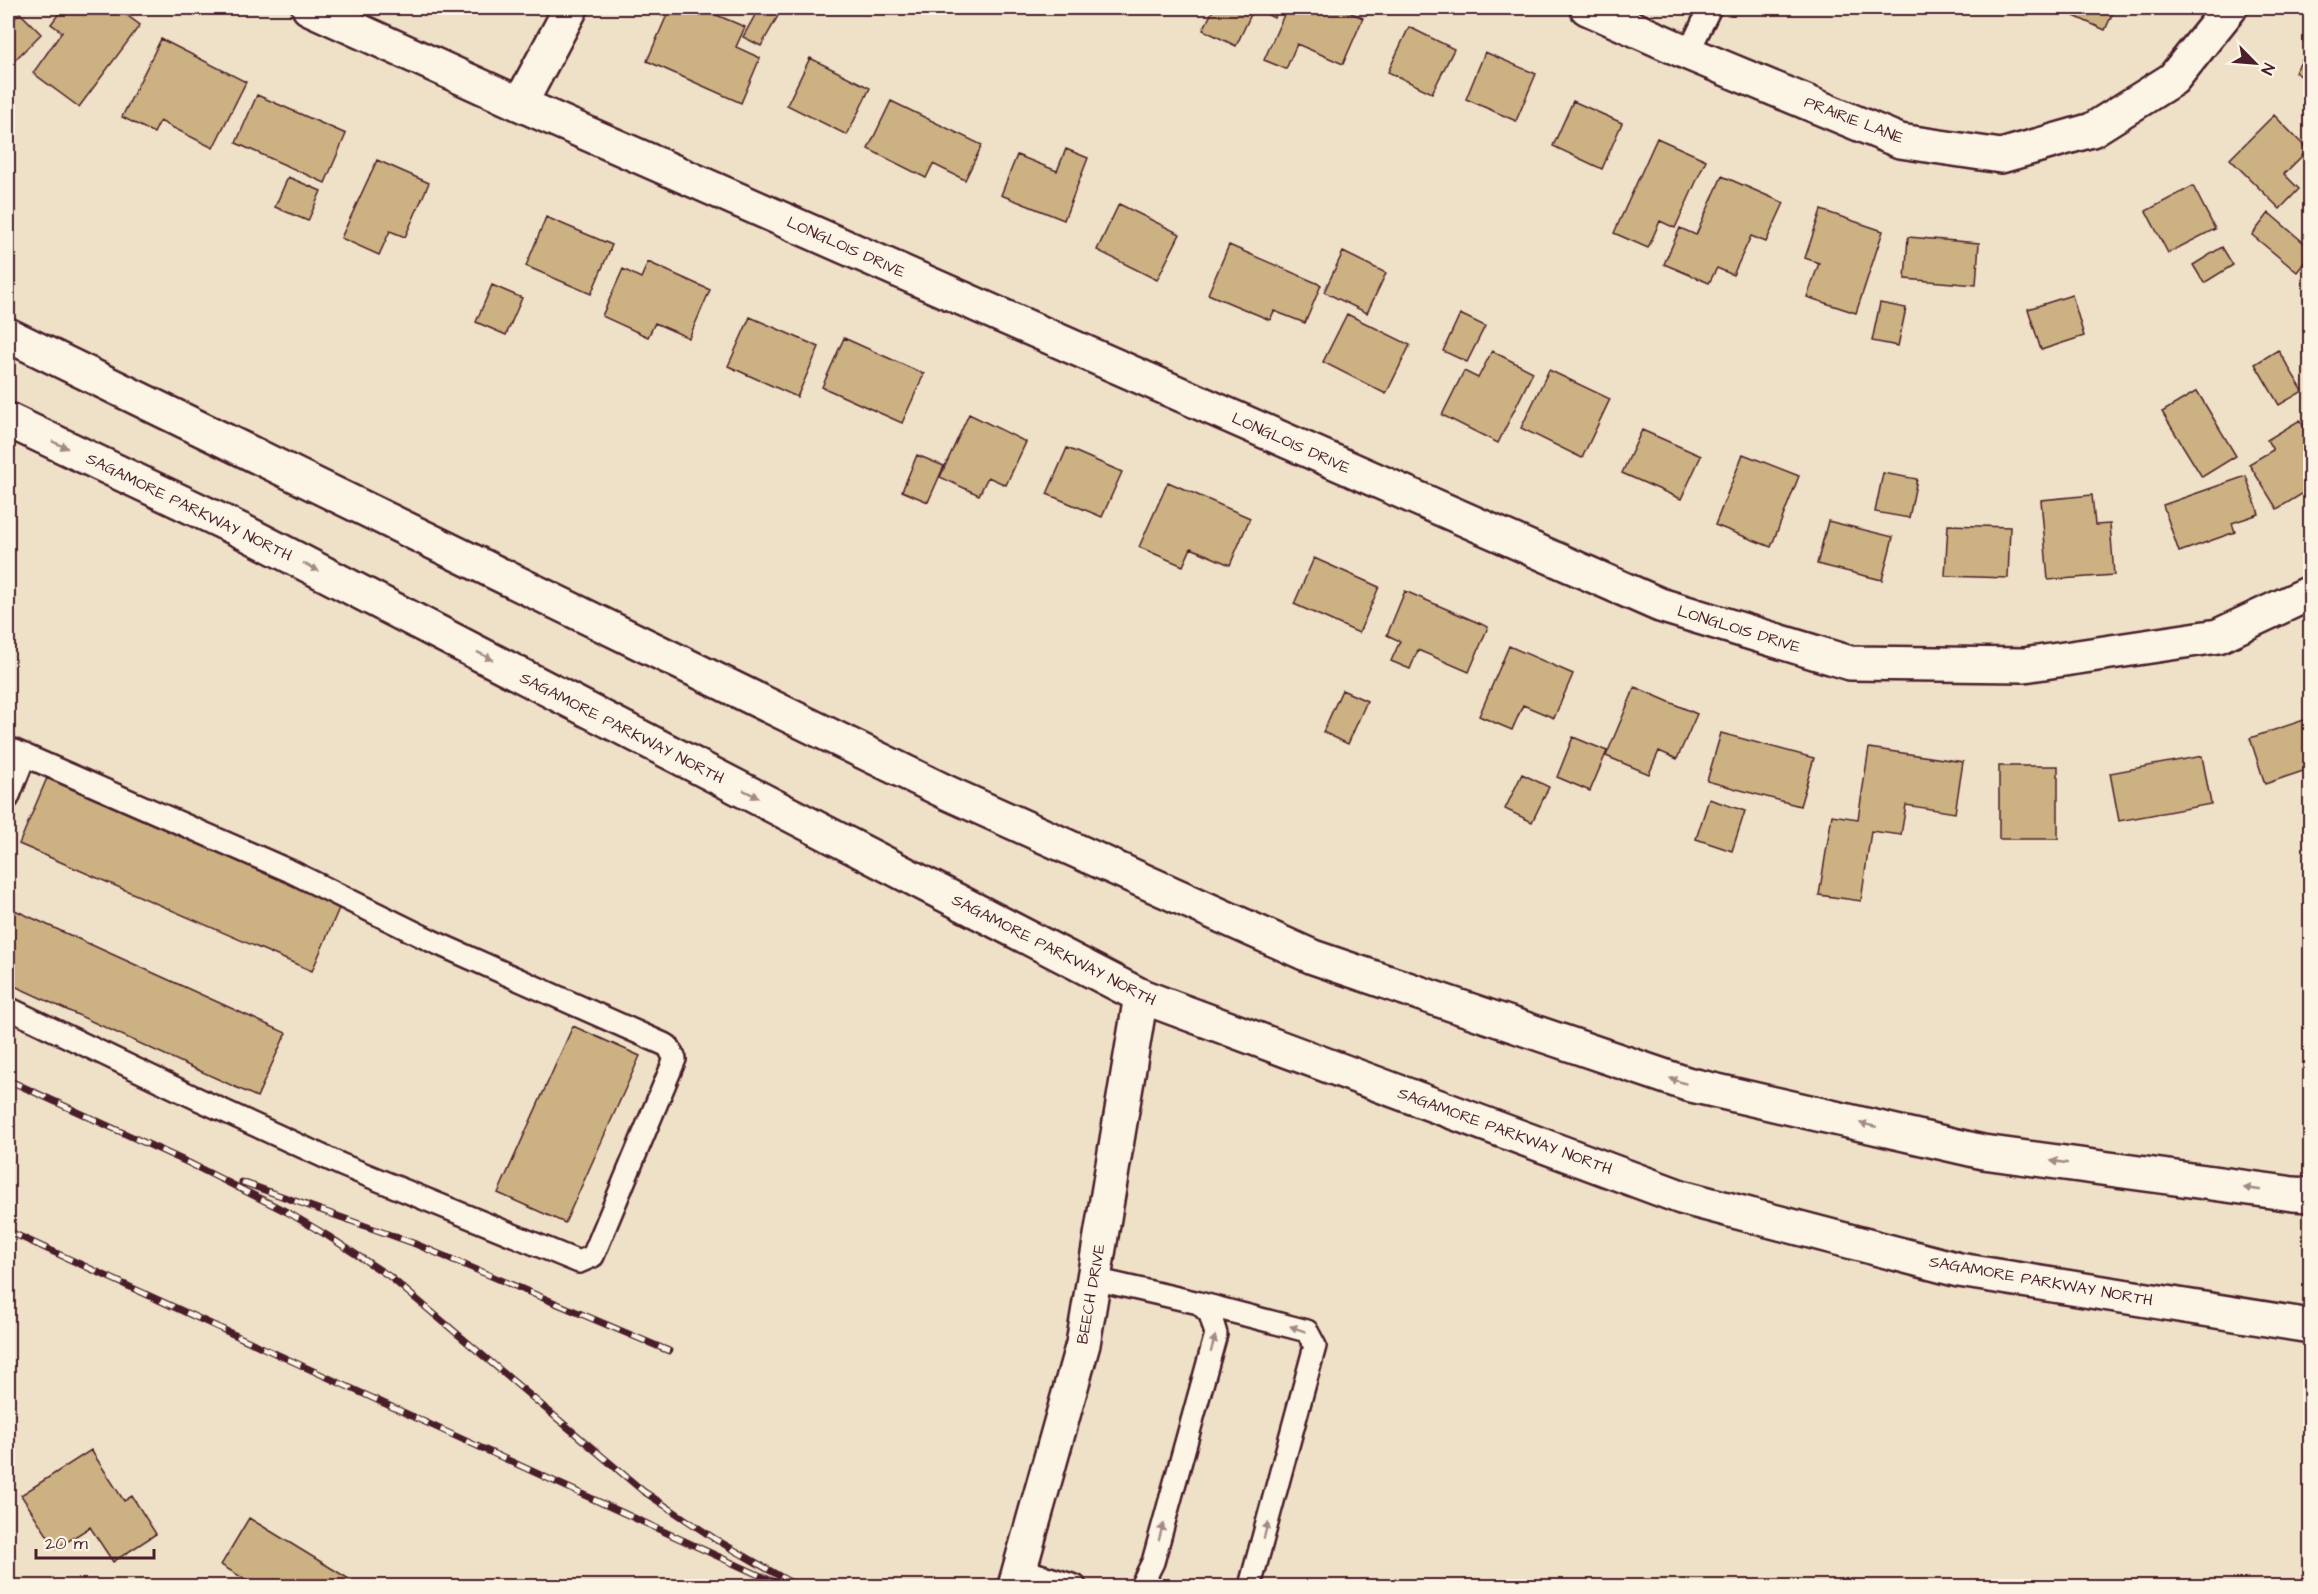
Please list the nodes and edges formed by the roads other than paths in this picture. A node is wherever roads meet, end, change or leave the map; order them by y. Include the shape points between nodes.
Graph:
1 (309, 8) edge
2 (572, 8) edge
3 (1587, 8) edge
4 (1710, 8) edge
5 (2230, 8) edge
6 (1688, 53) junction
7 (520, 104) junction
8 (8, 335) edge
9 (8, 420) edge
10 (2310, 593) edge
11 (16, 751) edge
12 (8, 798) edge
13 (1141, 996) junction
14 (8, 1008) edge
15 (2310, 1195) edge
16 (1094, 1279) junction
17 (1199, 1302) junction
18 (2310, 1326) edge
19 (1018, 1578) edge
20 (1076, 1587) edge
21 (1141, 1587) edge
22 (1250, 1587) edge

1 - 7 main road, LONGLOIS DRIVE
2 - 7 main road
3 - 6 main road, PRAIRIE LANE
4 - 6 lane
5 - 6 main road, PRAIRIE LANE via 2173,79 2092,130 2001,156 1900,141
7 - 10 main road, LONGLOIS DRIVE via 1660,605 1850,663 2024,665 2218,636
15 -> 8 main road via 1983,1152 1687,1084 1313,957 948,793
9 -> 13 main road, SAGAMORE PARKWAY NORTH via 242,531
11 - 12 lane
11 - 14 lane via 290,871 432,941 668,1046 675,1059 593,1256 579,1262 342,1165
13 - 16 main road, BEECH DRIVE
13 - 18 main road, SAGAMORE PARKWAY NORTH via 1681,1197 1959,1270
16 - 17 lane
16 - 19 main road, BEECH DRIVE via 1083,1344
21 -> 17 lane via 1153,1562 1216,1334 1210,1314
22 -> 17 lane via 1315,1346 1307,1331
19 - 20 lane

